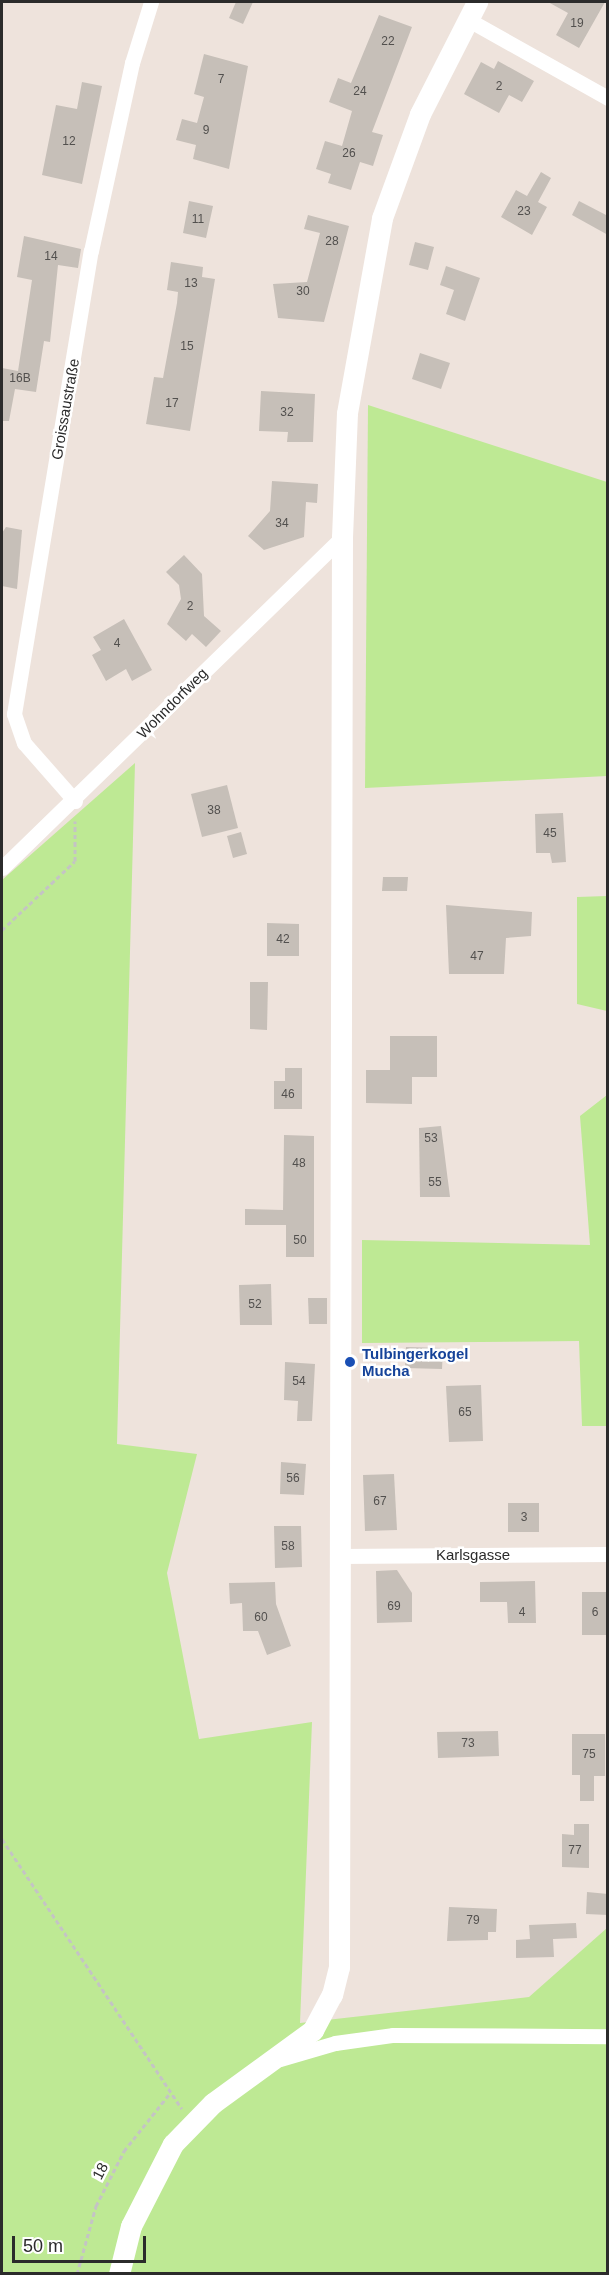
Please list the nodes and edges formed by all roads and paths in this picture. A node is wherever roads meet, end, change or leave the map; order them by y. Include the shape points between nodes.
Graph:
1 (151, 2) edge
2 (472, 10) edge
3 (608, 98) edge
4 (342, 537) junction
5 (75, 801) junction
6 (2, 868) edge
7 (2, 930) edge
8 (608, 1554) edge
9 (338, 1556) junction
10 (2, 1839) edge
11 (608, 2036) edge
12 (277, 2060) junction
13 (171, 2092) junction
14 (191, 2122) junction
15 (77, 2274) edge
16 (119, 2274) edge

1 - 5 street, Groissaustraße via 132,63 91,251 14,714 24,743
2 - 3 street
2 - 4 street via 420,114 382,218 347,413
4 - 5 street, Wohndorfweg
4 - 9 street
5 - 6 street, Wohndorfweg
5 - 7 path via 75,861
8 - 9 street, Karlsgasse
9 - 12 street via 339,1967 324,2013
10 - 13 path
11 - 12 street via 393,2035 335,2043
12 - 14 street
13 - 14 path
13 - 15 path, 18 via 114,2169 96,2206
14 - 16 street via 143,2198

